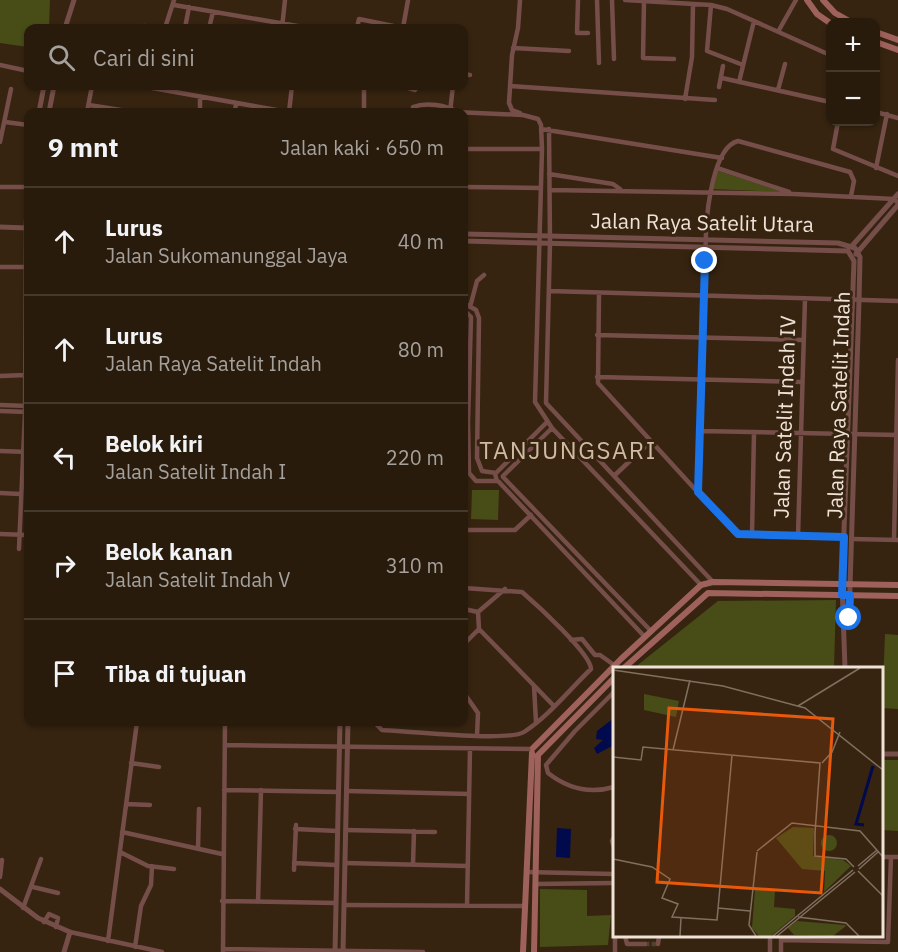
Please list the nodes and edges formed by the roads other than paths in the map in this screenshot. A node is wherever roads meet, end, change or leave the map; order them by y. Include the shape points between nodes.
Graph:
1 (74, 0) edge
2 (199, 0) edge
3 (285, 0) edge
4 (408, 0) edge
5 (520, 0) edge
6 (578, 0) edge
7 (597, 0) edge
8 (612, 0) edge
9 (625, 0) edge
10 (796, 0) edge
11 (807, 0) edge
12 (824, 0) edge
13 (644, 1) edge
14 (174, 2) edge
15 (693, 4) junction
16 (711, 5) junction
17 (189, 6) junction
18 (198, 8) junction
19 (213, 12) junction
20 (844, 18) edge
21 (826, 20) edge
22 (754, 21) junction
23 (66, 24) edge
24 (166, 24) edge
25 (186, 24) edge
26 (210, 24) edge
27 (272, 24) edge
28 (282, 24) edge
29 (358, 24) edge
30 (381, 24) edge
31 (404, 24) edge
32 (779, 30) junction
33 (588, 33) dead end
34 (880, 33) edge
35 (898, 40) edge
36 (880, 43) edge
37 (513, 48) junction
38 (898, 50) edge
39 (569, 51) dead end
40 (826, 53) edge
41 (614, 59) dead end
42 (674, 59) dead end
43 (599, 63) dead end
44 (786, 64) dead end
45 (0, 65) edge
46 (743, 65) junction
47 (723, 66) dead end
48 (24, 70) edge
49 (722, 78) junction
50 (739, 82) junction
51 (516, 87) junction
52 (719, 87) dead end
53 (11, 88) dead end
54 (43, 90) edge
55 (53, 90) edge
56 (91, 90) edge
57 (162, 90) edge
58 (292, 90) edge
59 (364, 90) edge
60 (452, 90) edge
61 (778, 90) junction
62 (200, 97) junction
63 (685, 99) junction
64 (715, 100) dead end
65 (826, 101) edge
66 (0, 102) edge
67 (236, 103) junction
68 (8, 104) junction
69 (89, 105) junction
70 (40, 108) edge
71 (50, 108) edge
72 (88, 108) edge
73 (108, 108) edge
74 (200, 108) edge
75 (236, 108) edge
76 (256, 108) edge
77 (289, 108) edge
78 (364, 108) edge
79 (415, 108) edge
80 (433, 108) edge
81 (450, 108) edge
82 (468, 112) edge
83 (880, 112) edge
84 (887, 114) junction
85 (523, 115) junction
86 (898, 118) edge
87 (5, 122) junction
88 (24, 124) edge
89 (837, 126) edge
90 (541, 127) junction
91 (549, 129) junction
92 (0, 142) edge
93 (468, 149) edge
94 (542, 149) junction
95 (722, 158) junction
96 (717, 168) junction
97 (876, 168) junction
98 (549, 174) junction
99 (898, 176) edge
100 (0, 187) edge
101 (24, 187) edge
102 (468, 187) edge
103 (541, 188) junction
104 (620, 189) junction
105 (550, 190) junction
106 (709, 194) junction
107 (794, 194) junction
108 (898, 194) edge
109 (851, 196) junction
110 (897, 202) edge
111 (0, 227) edge
112 (24, 228) edge
113 (468, 234) edge
114 (540, 236) junction
115 (550, 236) junction
116 (705, 238) junction
117 (468, 241) edge
118 (540, 243) junction
119 (550, 243) junction
120 (705, 246) junction
121 (851, 248) junction
122 (856, 254) junction
123 (0, 267) edge
124 (24, 267) edge
125 (484, 275) dead end
126 (549, 291) junction
127 (598, 293) junction
128 (704, 296) junction
129 (804, 299) junction
130 (856, 301) junction
131 (898, 301) edge
132 (468, 304) edge
133 (471, 305) junction
134 (468, 309) edge
135 (468, 313) edge
136 (597, 335) junction
137 (703, 338) junction
138 (803, 340) junction
139 (468, 348) edge
140 (898, 362) edge
141 (24, 375) edge
142 (0, 376) edge
143 (597, 377) junction
144 (701, 379) junction
145 (802, 382) junction
146 (897, 397) edge
147 (0, 405) edge
148 (24, 409) edge
149 (24, 409) edge
150 (0, 411) edge
151 (547, 422) junction
152 (552, 428) junction
153 (700, 431) junction
154 (754, 432) junction
155 (801, 433) junction
156 (847, 434) junction
157 (855, 434) junction
158 (897, 435) edge
159 (650, 442) junction
160 (0, 451) edge
161 (24, 451) edge
162 (24, 460) edge
163 (480, 468) junction
164 (897, 468) edge
165 (468, 472) edge
166 (497, 473) junction
167 (468, 475) edge
168 (615, 475) junction
169 (501, 479) junction
170 (845, 489) junction
171 (853, 489) junction
172 (698, 492) junction
173 (0, 493) edge
174 (20, 494) junction
175 (896, 504) edge
176 (531, 515) junction
177 (468, 530) edge
178 (0, 534) edge
179 (20, 535) junction
180 (24, 535) edge
181 (752, 535) junction
182 (798, 536) junction
183 (844, 537) junction
184 (852, 539) junction
185 (896, 540) edge
186 (19, 549) dead end
187 (713, 582) junction
188 (842, 584) junction
189 (850, 584) junction
190 (701, 585) junction
191 (898, 585) edge
192 (468, 588) edge
193 (505, 589) junction
194 (846, 595) junction
195 (898, 597) edge
196 (468, 610) edge
197 (478, 612) junction
198 (637, 616) junction
199 (631, 622) junction
200 (479, 629) junction
201 (650, 630) junction
202 (644, 636) junction
203 (468, 640) edge
204 (571, 640) junction
205 (595, 655) junction
206 (621, 658) junction
207 (588, 660) junction
208 (614, 665) junction
209 (627, 667) edge
210 (629, 667) edge
211 (845, 667) edge
212 (613, 680) edge
213 (534, 686) junction
214 (613, 694) edge
215 (468, 699) edge
216 (554, 705) junction
217 (536, 722) junction
218 (136, 726) edge
219 (225, 726) edge
220 (340, 726) edge
221 (348, 726) edge
222 (378, 726) edge
223 (382, 726) edge
224 (382, 730) junction
225 (477, 735) junction
226 (225, 745) junction
227 (339, 747) junction
228 (348, 747) junction
229 (470, 748) junction
230 (535, 752) junction
231 (883, 753) edge
232 (898, 754) edge
233 (131, 763) junction
234 (159, 767) dead end
235 (613, 787) edge
236 (224, 790) junction
237 (261, 790) junction
238 (347, 791) junction
239 (338, 792) junction
240 (469, 794) junction
241 (126, 804) junction
242 (150, 806) dead end
243 (200, 809) dead end
244 (346, 830) junction
245 (337, 831) junction
246 (414, 831) junction
247 (122, 832) junction
248 (435, 832) dead end
249 (198, 849) junction
250 (120, 852) junction
251 (222, 854) junction
252 (883, 857) edge
253 (891, 857) junction
254 (898, 857) edge
255 (41, 859) dead end
256 (2, 860) dead end
257 (294, 863) junction
258 (345, 863) junction
259 (413, 864) junction
260 (336, 865) junction
261 (152, 866) junction
262 (468, 866) junction
263 (174, 869) dead end
264 (294, 870) dead end
265 (526, 872) junction
266 (535, 872) junction
267 (545, 874) junction
268 (613, 874) edge
269 (0, 877) edge
270 (545, 882) junction
271 (613, 883) edge
272 (535, 884) junction
273 (33, 887) junction
274 (0, 889) edge
275 (58, 893) dead end
276 (222, 901) junction
277 (258, 902) junction
278 (336, 903) junction
279 (344, 905) junction
280 (467, 906) junction
281 (524, 906) junction
282 (23, 908) junction
283 (70, 932) junction
284 (625, 937) edge
285 (659, 937) edge
286 (781, 938) edge
287 (831, 938) edge
288 (108, 941) junction
289 (116, 944) junction
290 (645, 944) tunnel mouth
291 (658, 944) dead end
292 (135, 947) junction
293 (345, 950) edge
294 (152, 951) edge
295 (223, 951) edge
296 (335, 951) edge
297 (64, 952) edge
298 (115, 952) edge
299 (162, 952) edge
300 (423, 952) edge
301 (523, 952) edge
302 (534, 952) edge
303 (781, 952) edge

1 - 23 street
2 - 18 street
3 - 28 street
4 - 31 street
5 - 37 street
6 - 33 street via 577,32
7 - 43 street
8 - 41 street
9 - 13 street
10 - 32 street
11 - 21 main road
12 - 20 main road
13 - 15 street
13 - 42 street via 643,58
14 - 17 street
14 - 24 street
15 - 16 street
15 - 63 street via 692,57
16 - 22 street
16 - 46 street via 707,51
17 - 18 street
17 - 25 street
18 - 19 street
19 - 26 street
19 - 27 street
22 - 32 street
22 - 46 street
29 - 30 street via 359,20
32 - 40 street
34 - 35 main road
36 - 38 main road
37 - 39 street
37 - 51 street
44 - 61 street
45 - 48 street
46 - 50 street
47 - 49 street
49 - 50 street
49 - 52 street
50 - 61 street
51 - 63 street
51 - 85 street via 509,106
53 - 68 street
54 - 70 street
55 - 71 street
56 - 69 street
57 - 62 street
58 - 77 street
59 - 78 street
60 - 81 street
61 - 65 street
62 - 67 street
62 - 74 street
63 - 64 street
66 - 68 street
67 - 75 street
67 - 76 street
68 - 87 street
69 - 72 street
69 - 73 street
79 - 80 street
82 - 85 street
83 - 84 street
84 - 86 street
84 - 97 street
85 - 90 street via 536,117
87 - 88 street
87 - 92 street
89 - 97 street via 832,149 863,159
90 - 91 street
90 - 94 street
91 - 95 street
91 - 98 street
93 - 94 street
94 - 103 street
95 - 96 street
95 - 109 street via 738,141 850,172 854,181
96 - 106 street
96 - 107 street
97 - 99 street
98 - 104 street via 613,184
98 - 105 street
100 - 101 street
102 - 103 street
103 - 114 street
104 - 105 street
104 - 106 street
105 - 115 street
106 - 107 street
106 - 116 street
107 - 109 street
108 - 110 street
109 - 110 street
110 - 121 street
110 - 122 street
111 - 112 street
113 - 114 street, Jalan Raya Satelit Utara
114 - 115 street, Jalan Raya Satelit Utara
114 - 118 street
115 - 116 street, Jalan Raya Satelit Utara
115 - 119 street
116 - 120 street
116 - 121 street, Jalan Raya Satelit Utara via 838,243
117 - 118 street, Jalan Raya Satelit Utara
118 - 119 street, Jalan Raya Satelit Utara
118 - 151 street via 535,402
119 - 120 street, Jalan Raya Satelit Utara
119 - 126 street
120 - 121 street, Jalan Raya Satelit Utara
120 - 128 street
121 - 122 street
122 - 130 street, Jalan Raya Satelit Indah
123 - 124 street
125 - 133 street via 477,281
126 - 127 street
126 - 168 street via 546,403
127 - 128 street
127 - 136 street
128 - 129 street
128 - 137 street
129 - 130 street
129 - 138 street, Jalan Satelit Indah IV
130 - 131 street
130 - 156 street, Jalan Raya Satelit Indah
130 - 157 street, Jalan Raya Satelit Indah
132 - 133 street
133 - 134 street
133 - 163 street via 479,318
135 - 139 street
136 - 137 street
136 - 143 street
137 - 138 street
137 - 144 street
138 - 145 street, Jalan Satelit Indah IV
140 - 146 street
141 - 142 street
143 - 144 street
143 - 159 street via 597,383
144 - 145 street
144 - 153 street
145 - 155 street, Jalan Satelit Indah IV
146 - 158 street
147 - 148 street
149 - 150 street
151 - 152 street
151 - 166 street
152 - 169 street
152 - 190 street
153 - 154 street
153 - 172 street
154 - 155 street
154 - 181 street
155 - 156 street
155 - 182 street, Jalan Satelit Indah IV
156 - 157 street
156 - 170 street, Jalan Raya Satelit Indah
157 - 158 street
157 - 171 street, Jalan Raya Satelit Indah
158 - 164 street
159 - 168 street
159 - 172 street
160 - 161 street
162 - 174 street
163 - 165 street
163 - 166 street
164 - 175 street
166 - 169 street via 494,477
167 - 169 street via 476,481
168 - 187 street
169 - 176 street
169 - 198 street
170 - 171 street
170 - 183 street, Jalan Raya Satelit Indah
171 - 184 street, Jalan Raya Satelit Indah
172 - 181 street via 734,532
173 - 174 street
174 - 179 street
175 - 185 street
176 - 177 street via 515,530
176 - 199 street
178 - 179 street
179 - 180 street
179 - 186 street
181 - 182 street
182 - 183 street
183 - 188 street, Jalan Raya Satelit Indah
184 - 185 street
184 - 189 street, Jalan Raya Satelit Indah
187 - 188 main road
187 - 190 main road
188 - 189 main road
188 - 194 street, Jalan Raya Satelit Indah
189 - 191 main road
189 - 194 street, Jalan Raya Satelit Indah
190 - 201 main road
192 - 193 street
193 - 197 street
193 - 204 street via 525,594
194 - 195 main road
194 - 210 main road via 708,593
194 - 211 street via 842,618
196 - 197 street
197 - 200 street
198 - 199 street
198 - 201 street
199 - 202 street
200 - 203 street
200 - 213 street
201 - 202 main road
202 - 206 main road
204 - 205 street via 582,639
204 - 207 street
205 - 207 street
205 - 208 street
206 - 208 main road
206 - 209 main road
207 - 216 street via 591,669
208 - 230 main road
212 - 230 main road
213 - 216 street
213 - 217 street
214 - 235 street via 546,765 548,773 560,783 583,790
215 - 225 street via 478,713
216 - 217 street
217 - 225 street via 519,735
218 - 233 street
219 - 226 street
220 - 227 street
221 - 228 street
222 - 224 street
223 - 224 street
224 - 225 street
226 - 227 street
226 - 236 street
227 - 228 street
227 - 239 street
228 - 229 street
228 - 238 street
229 - 230 street
229 - 240 street
230 - 265 main road
230 - 266 main road
231 - 232 street
233 - 234 street
233 - 241 street
236 - 237 street
236 - 251 street
237 - 239 street
237 - 277 street
238 - 240 street
238 - 244 street
239 - 245 street
240 - 262 street
241 - 242 street
241 - 247 street
243 - 249 street
244 - 246 street
244 - 258 street
245 - 257 street via 296,827
245 - 260 street
246 - 248 street
246 - 259 street
247 - 249 street
247 - 250 street
249 - 251 street
250 - 261 street
250 - 288 street
251 - 276 street
252 - 253 street
253 - 254 street
253 - 287 street via 889,941
255 - 273 street
256 - 269 street
257 - 260 street
257 - 264 street
258 - 259 street
258 - 279 street
259 - 262 street
260 - 278 street
261 - 263 street
261 - 292 street
262 - 280 street
265 - 266 street
265 - 281 main road
266 - 267 street
266 - 272 main road
267 - 268 street
267 - 270 street
270 - 271 street
270 - 272 street
272 - 302 main road
273 - 275 street
273 - 282 street
274 - 282 street
276 - 277 street
276 - 295 street
277 - 278 street
278 - 296 street
279 - 280 street
279 - 293 street
280 - 281 street
281 - 301 main road
282 - 283 street
283 - 288 street
283 - 297 street
284 - 290 street via 627,944
285 - 291 street
286 - 287 street
286 - 303 street
288 - 289 street
289 - 292 street
289 - 298 street
292 - 294 street
293 - 296 street
293 - 300 street
294 - 299 street
295 - 296 street

